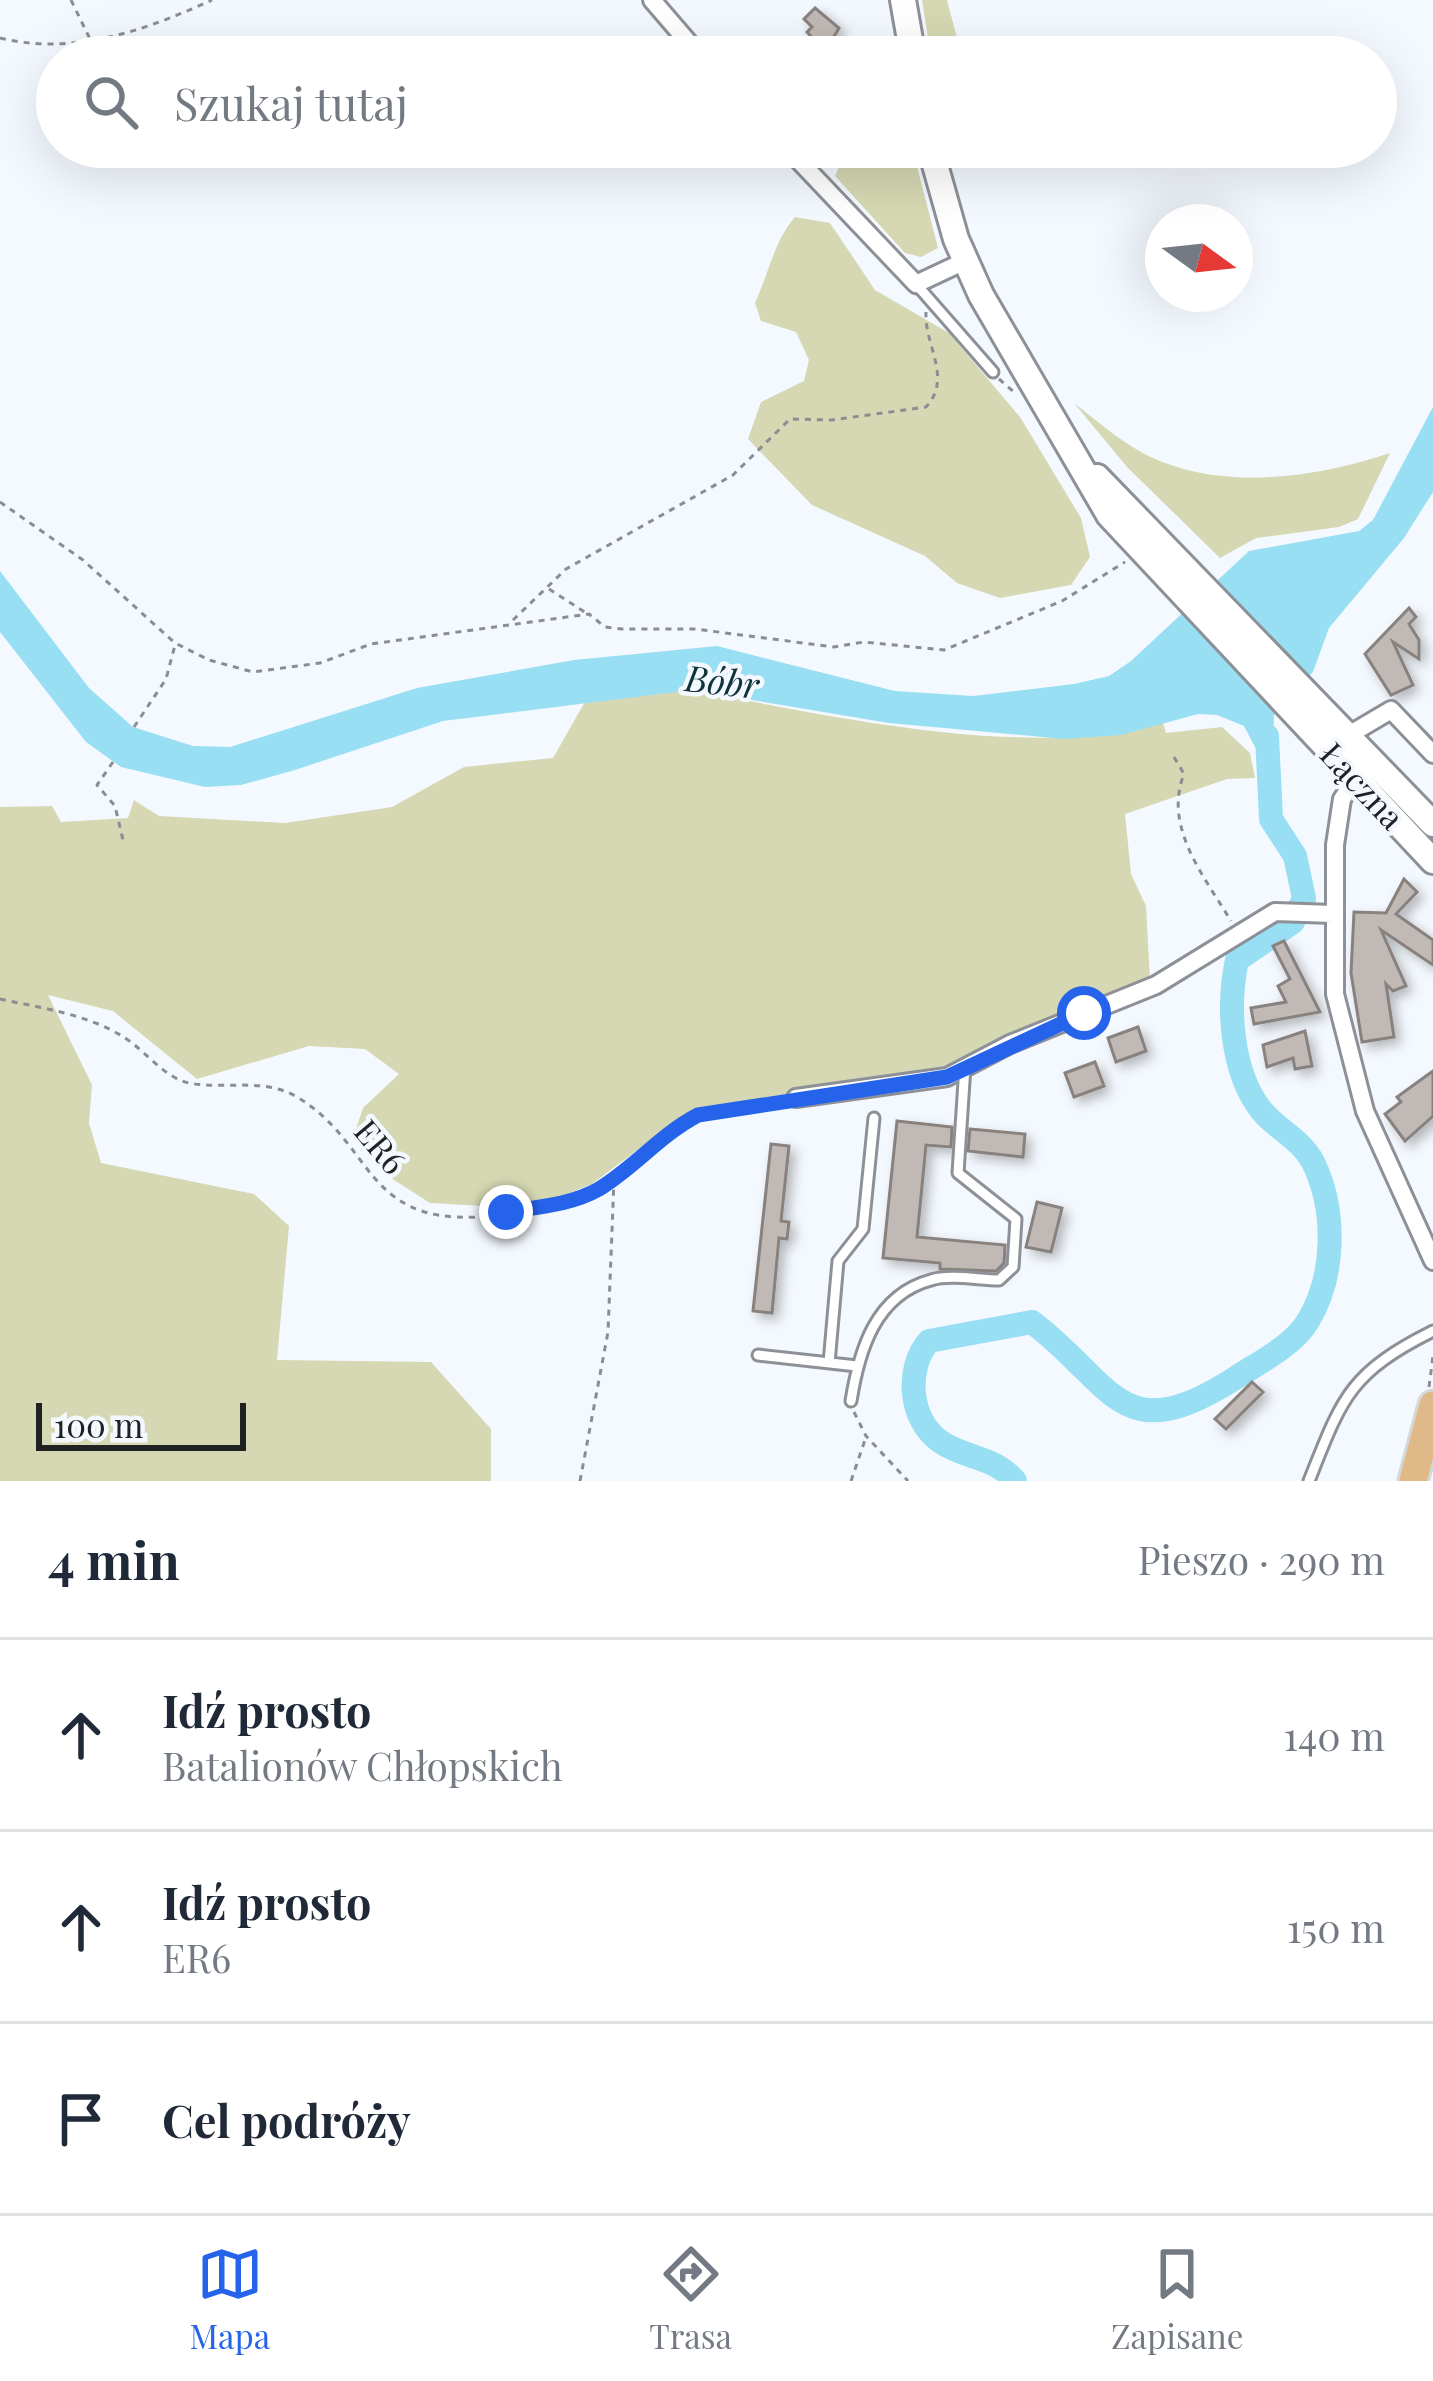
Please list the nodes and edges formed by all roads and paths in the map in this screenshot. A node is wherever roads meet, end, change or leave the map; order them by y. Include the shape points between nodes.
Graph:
1 (71, 0) edge
2 (212, 0) edge
3 (652, 0) edge
4 (903, 0) edge
5 (89, 36) edge
6 (106, 36) edge
7 (682, 36) edge
8 (909, 36) edge
9 (0, 38) edge
10 (36, 47) edge
11 (806, 168) edge
12 (936, 168) edge
13 (965, 261) junction
14 (922, 291) junction
15 (993, 372) joint
16 (1020, 394) dead end
17 (0, 502) edge
18 (1129, 560) dead end
19 (548, 588) junction
20 (589, 614) junction
21 (512, 621) junction
22 (176, 643) junction
23 (134, 727) dead end
24 (1338, 743) junction
25 (1433, 754) edge
26 (1174, 757) dead end
27 (113, 762) dead end
28 (1363, 770) junction
29 (1433, 824) edge
30 (123, 840) dead end
31 (1433, 861) edge
32 (1333, 914) junction
33 (1238, 932) junction
34 (0, 999) edge
35 (965, 1066) junction
36 (796, 1098) joint
37 (874, 1118) dead end
38 (614, 1177) junction
39 (1433, 1261) edge
40 (1433, 1331) edge
41 (758, 1355) dead end
42 (1433, 1356) edge
43 (829, 1363) junction
44 (857, 1366) junction
45 (1433, 1378) edge
46 (851, 1401) joint
47 (1433, 1405) edge
48 (866, 1436) junction
49 (580, 1481) edge
50 (850, 1481) edge
51 (908, 1481) edge
52 (1309, 1481) edge
53 (1413, 1481) edge

1 - 5 path
2 - 6 path
3 - 7 street
4 - 8 main road
9 - 10 path
11 - 14 street
12 - 13 main road, Łączna
13 - 14 street
13 - 24 main road, Łączna via 1109,515
14 - 15 lane
14 - 19 path via 939,386 926,407 790,419 733,475 566,568
15 - 16 path
17 - 22 path via 82,560
18 - 20 path via 1062,601 944,650 622,629
19 - 20 path
19 - 21 path
20 - 21 path
21 - 22 path via 253,672
22 - 23 path via 166,680
24 - 25 street via 1391,710
24 - 28 main road, Łączna
26 - 33 path via 1184,774 1174,802 1182,831
27 - 30 path via 97,785 115,806
28 - 29 main road, Łączna
28 - 31 main road, Łączna
28 - 32 street via 1341,804
32 - 33 street via 1285,910
32 - 39 street via 1341,1027 1365,1111
33 - 35 street via 1156,985
34 - 38 path, ER6 via 101,1025 188,1083 260,1085 298,1098 378,1186 418,1210 477,1217 560,1204
35 - 36 street via 925,1082
35 - 44 lane via 958,1173 1016,1220 1013,1267 999,1280 932,1279 889,1304 860,1347
36 - 38 path, ER6 via 698,1115
37 - 43 lane via 862,1229 838,1261
38 - 49 path via 608,1332
40 - 52 lane via 1355,1380
41 - 43 lane
42 - 45 path via 1428,1389
43 - 44 lane
44 - 46 lane
46 - 48 path
47 - 53 main road
48 - 50 path
48 - 51 path

